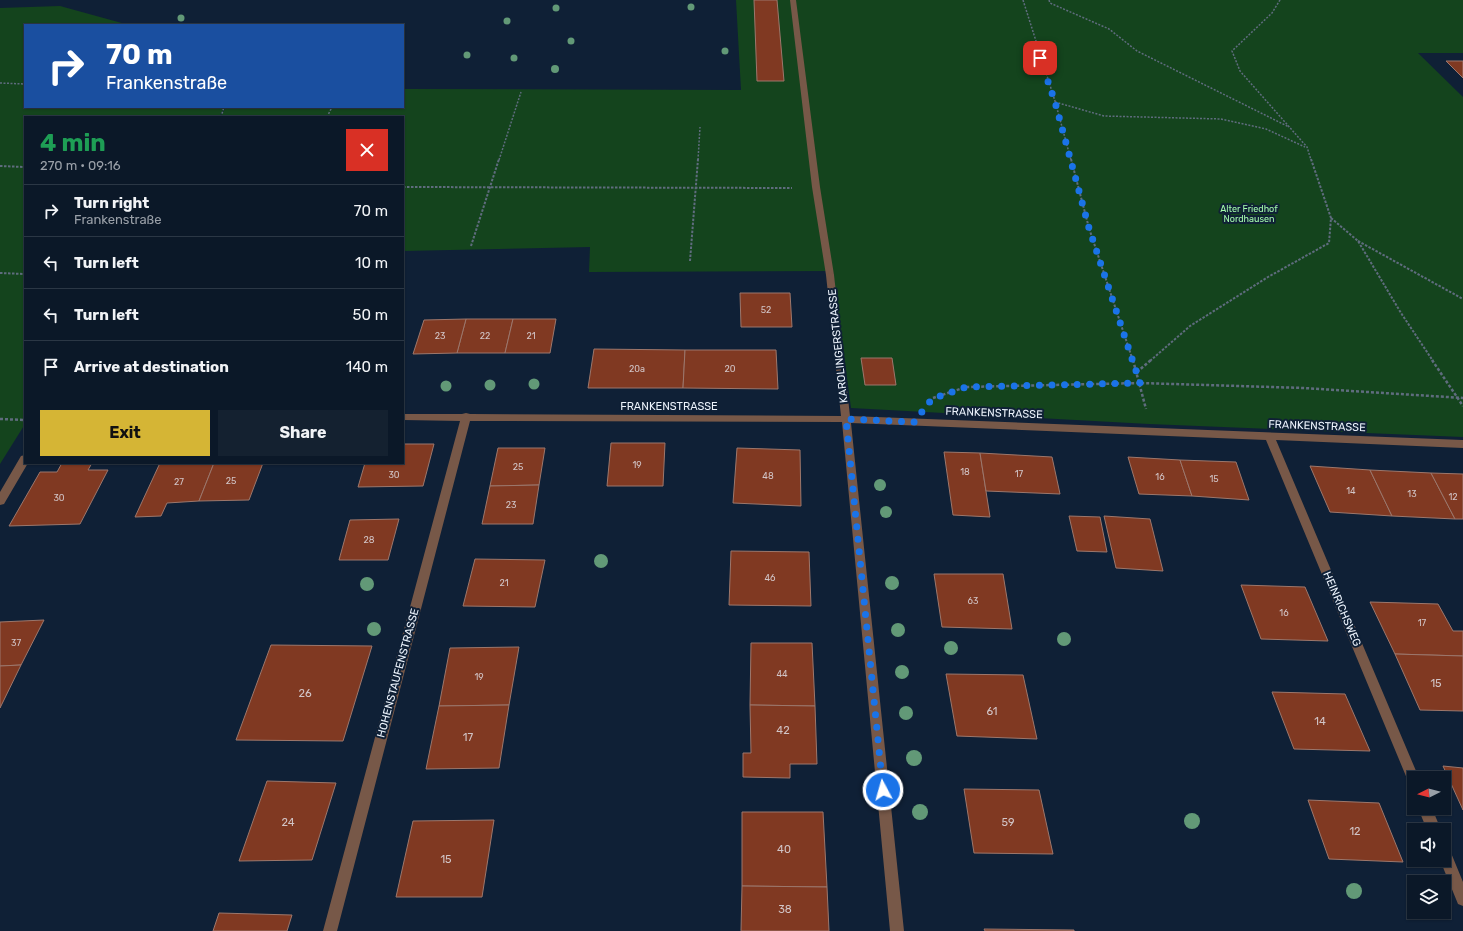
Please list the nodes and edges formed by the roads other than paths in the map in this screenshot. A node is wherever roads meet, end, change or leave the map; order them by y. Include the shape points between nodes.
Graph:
1 (794, 0) edge
2 (466, 416) junction
3 (404, 417) edge
4 (846, 419) junction
5 (1270, 436) junction
6 (1463, 444) edge
7 (24, 461) edge
8 (0, 501) edge
9 (1410, 771) edge
10 (1450, 867) edge
11 (1463, 899) edge
12 (330, 931) edge
13 (897, 931) edge

1 - 4 street, KAROLINGERSTRASSE
2 - 3 street, FRANKENSTRASSE
2 - 4 street, FRANKENSTRASSE
2 - 12 street, HOHENSTAUFENSTRASSE
4 - 5 street, FRANKENSTRASSE
4 - 13 street, KAROLINGERSTRASSE
5 - 6 street, FRANKENSTRASSE
5 - 9 street, HEINRICHSWEG
7 - 8 street
10 - 11 street

